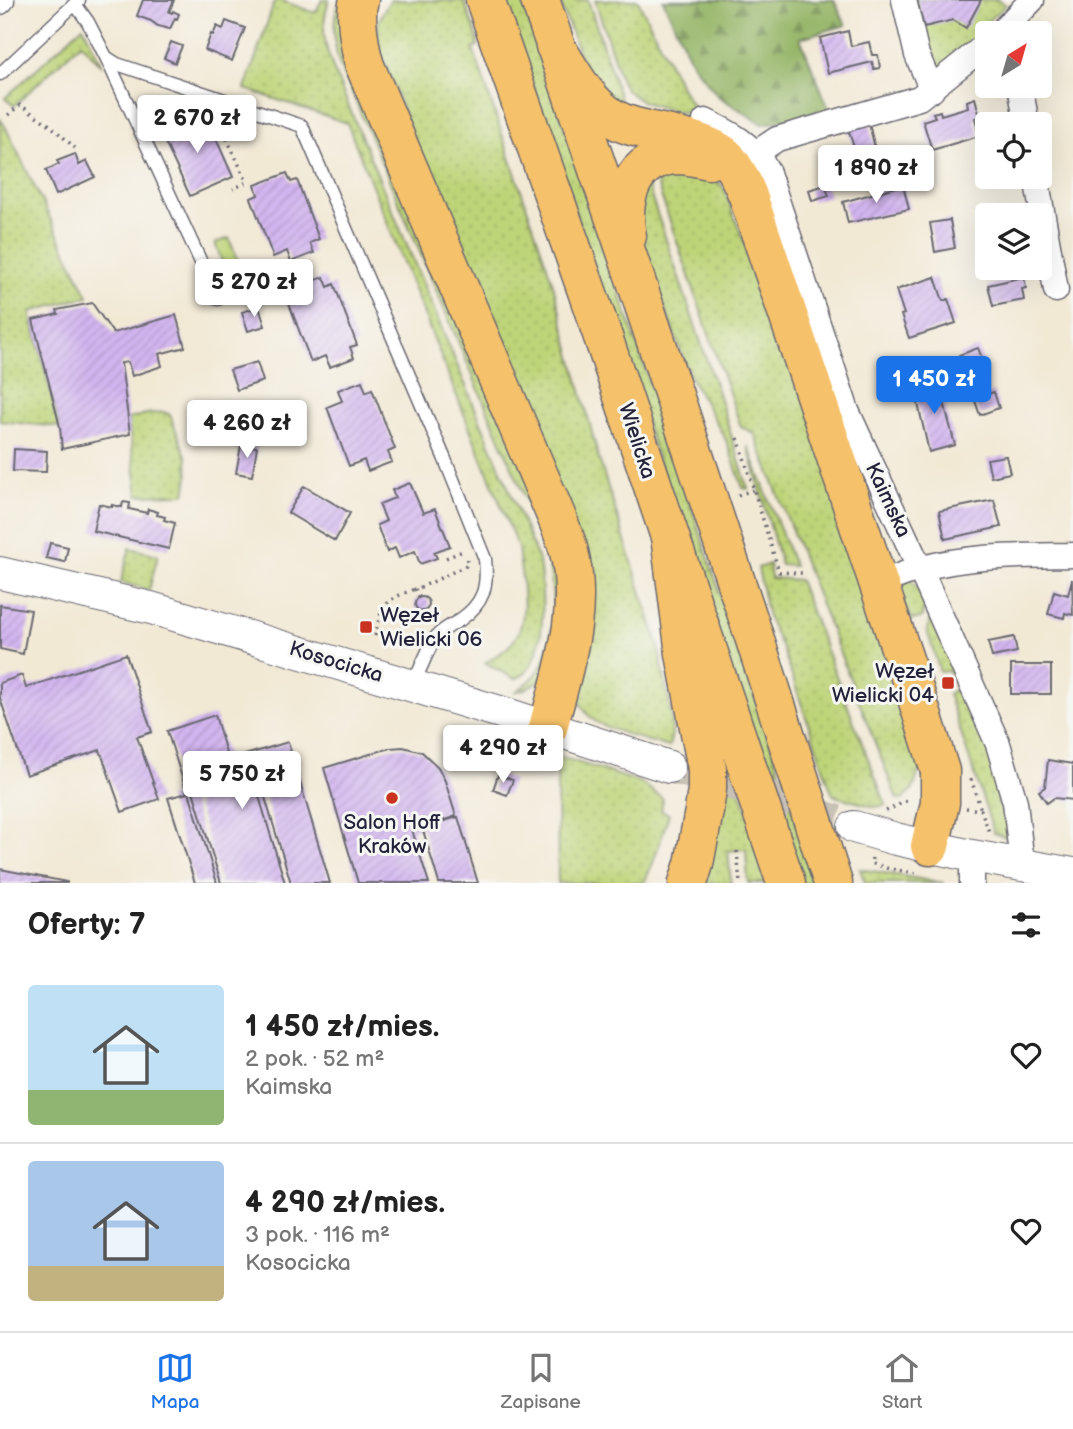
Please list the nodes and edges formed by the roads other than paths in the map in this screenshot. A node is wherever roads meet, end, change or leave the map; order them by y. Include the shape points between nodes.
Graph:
1 (540, 0) edge
2 (904, 0) edge
3 (1032, 0) edge
4 (77, 2) edge
5 (365, 9) edge
6 (485, 9) edge
7 (1012, 21) edge
8 (555, 46) junction
9 (975, 54) edge
10 (106, 57) junction
11 (0, 74) edge
12 (932, 90) junction
13 (705, 121) dead end
14 (747, 164) junction
15 (1038, 189) edge
16 (635, 275) junction
17 (1056, 290) dead end
18 (218, 299) dead end
19 (671, 544) junction
20 (1073, 555) edge
21 (920, 569) junction
22 (0, 573) edge
23 (878, 584) junction
24 (412, 685) junction
25 (548, 728) junction
26 (701, 742) junction
27 (668, 767) tunnel mouth
28 (854, 827) tunnel mouth
29 (913, 843) junction
30 (1022, 864) junction
31 (972, 869) edge
32 (1073, 874) edge
33 (666, 883) edge
34 (688, 883) edge
35 (786, 883) edge
36 (833, 883) edge

1 - 8 main road
2 - 12 street via 917,55
3 - 7 street
4 - 10 lane
4 - 11 lane
5 - 25 main road via 360,52 365,66 569,550 573,622
6 - 19 main road, Wielicka
8 - 14 main road via 584,92 608,115
8 - 16 main road
9 - 12 street
10 - 18 lane
10 - 24 lane via 302,126 485,559 481,600 436,638
12 - 14 street via 919,99 777,139
13 - 14 street, Kaimska via 730,132
14 - 16 main road via 731,169 712,160 675,155 646,165 628,191 624,213
14 - 21 street, Kaimska via 767,170 847,411
14 - 23 main road via 748,196
15 - 17 street
16 - 36 main road
19 - 26 main road
19 - 35 main road, Wielicka
20 - 21 street via 1000,557
21 - 23 street
21 - 30 street, Kaimska via 998,744 1015,802
22 - 24 street, Kosocicka via 151,608
23 - 29 main road via 940,771 940,803
24 - 25 street, Kosocicka
25 - 27 street, Kosocicka
26 - 33 main road via 687,814
26 - 34 main road via 707,789
28 - 29 street
29 - 31 street
30 - 31 street
30 - 32 street

